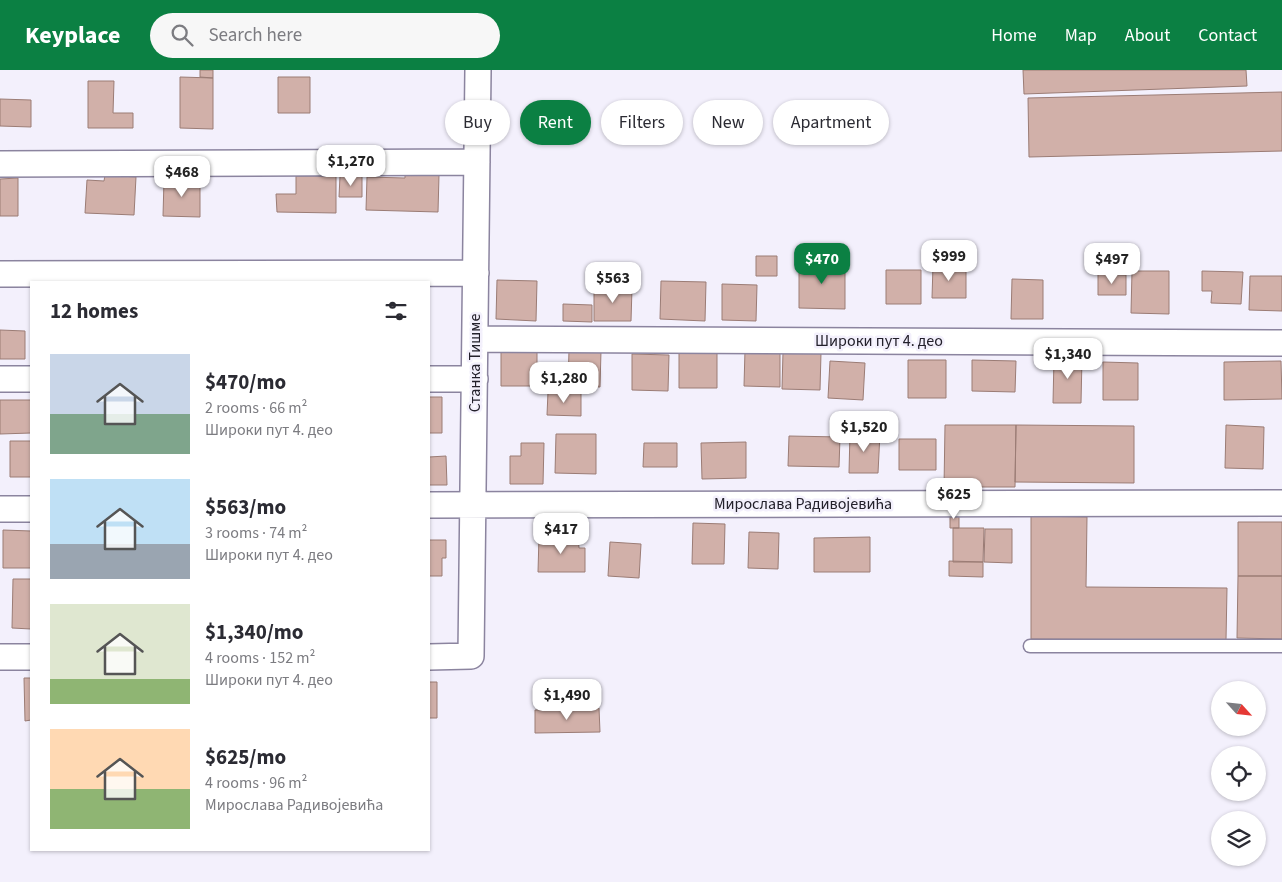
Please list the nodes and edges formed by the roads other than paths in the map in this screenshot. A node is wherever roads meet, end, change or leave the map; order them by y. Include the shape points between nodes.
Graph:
1 (478, 70) edge
2 (477, 162) junction
3 (0, 164) edge
4 (476, 272) junction
5 (0, 274) edge
6 (476, 339) junction
7 (1282, 343) edge
8 (430, 379) edge
9 (475, 379) junction
10 (0, 380) edge
11 (30, 380) edge
12 (1282, 503) edge
13 (474, 504) junction
14 (430, 505) edge
15 (0, 509) edge
16 (30, 509) edge
17 (1030, 646) dead end
18 (1282, 646) edge
19 (0, 657) edge
20 (30, 657) edge
21 (430, 657) edge

1 - 2 street, Станка Тишме
2 - 3 street
2 - 4 street, Станка Тишме
4 - 5 street
4 - 6 street, Станка Тишме
6 - 7 street, Широки пут 4. део
6 - 9 street, Станка Тишме
8 - 9 street
9 - 13 street, Станка Тишме
10 - 11 street
12 - 13 street, Мирослава Радивојевића
13 - 14 street, Мирослава Радивојевића
13 - 21 street, Станка Тишме via 471,656
15 - 16 street
17 - 18 lane
19 - 20 street

